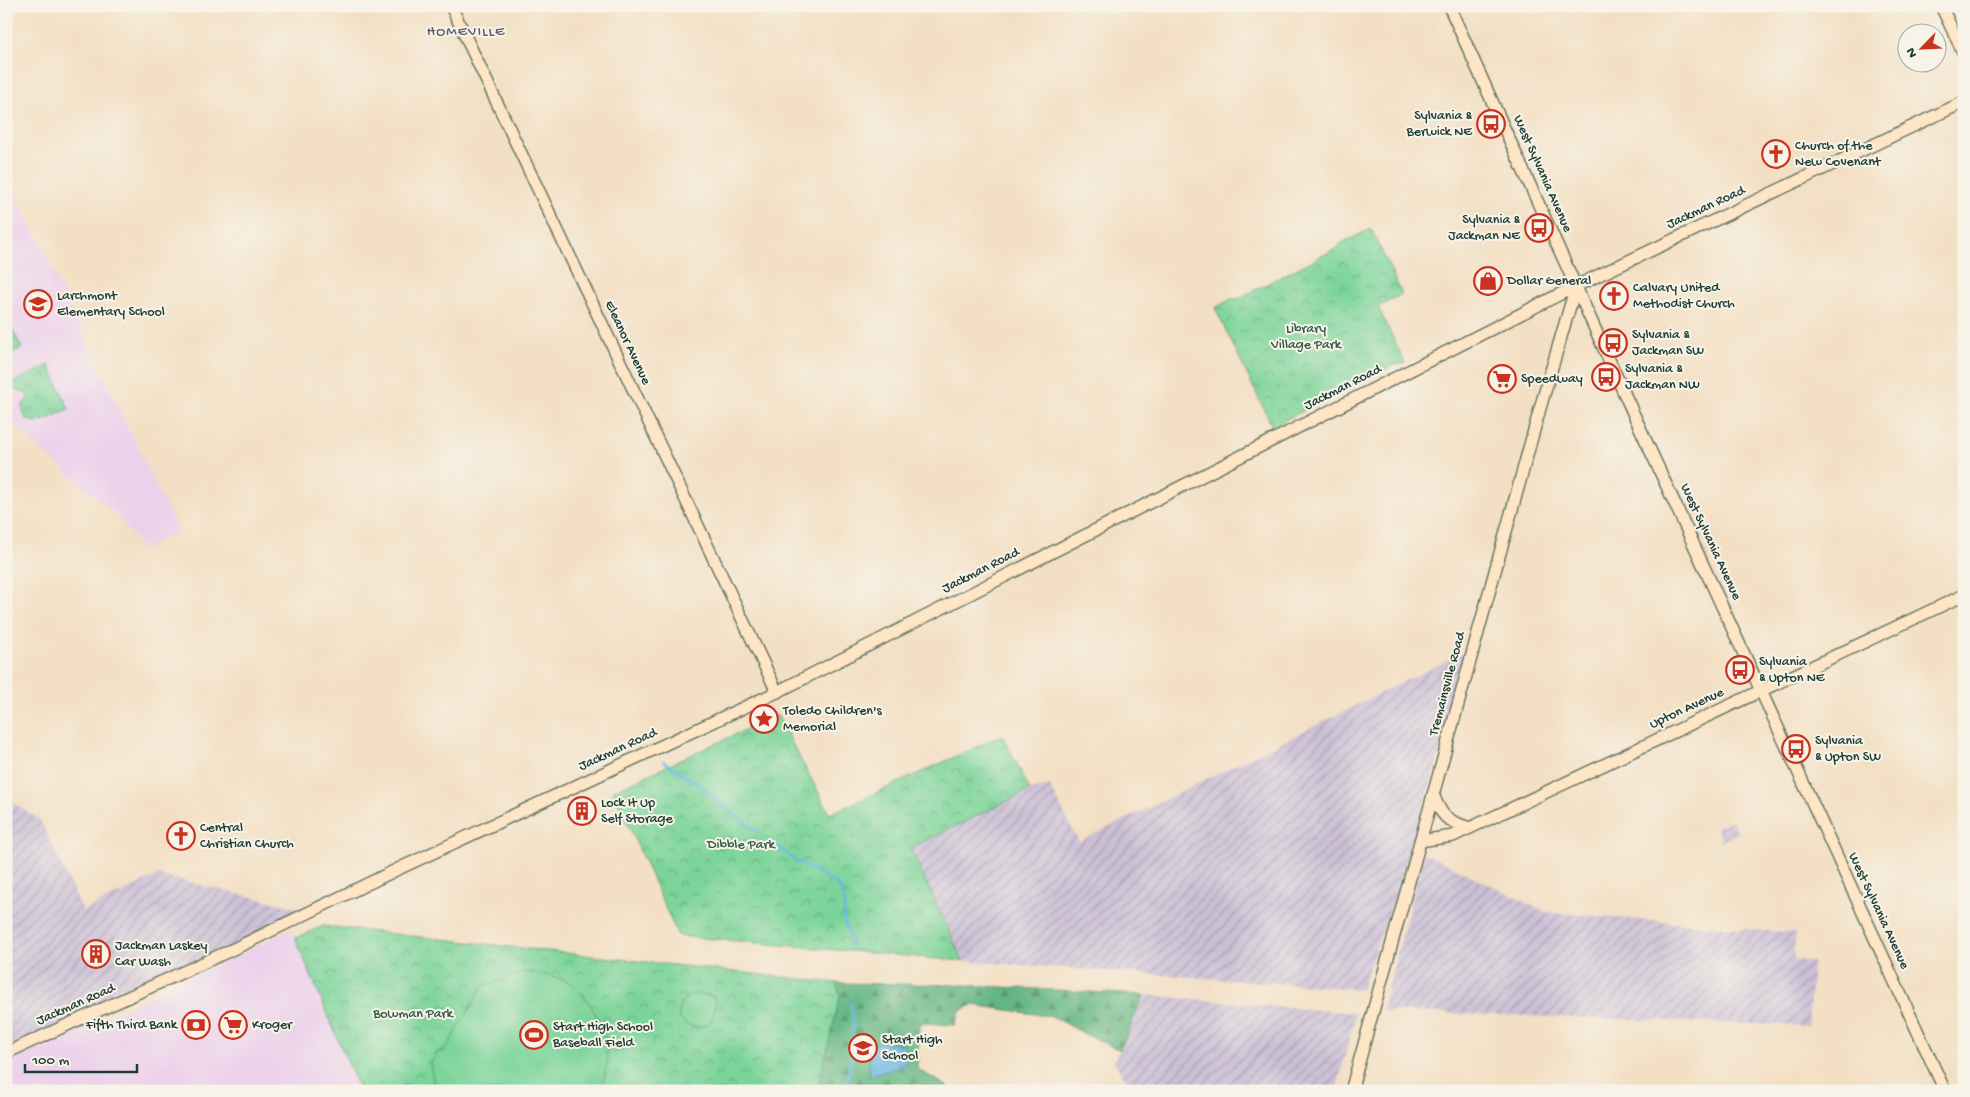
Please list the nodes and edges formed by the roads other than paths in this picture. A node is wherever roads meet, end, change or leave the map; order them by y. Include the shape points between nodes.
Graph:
1 (451, 6) edge
2 (1449, 6) edge
3 (1941, 6) edge
4 (1964, 54) edge
5 (1964, 102) edge
6 (1576, 286) junction
7 (1964, 595) edge
8 (1761, 691) junction
9 (777, 692) junction
10 (1433, 794) junction
11 (1470, 828) junction
12 (1420, 841) junction
13 (6, 1053) edge
14 (1351, 1091) edge
15 (1945, 1091) edge

1 - 9 street, Eleanor Avenue
2 - 6 street, West Sylvania Avenue
3 - 4 street
5 - 6 street, Jackman Road
6 - 8 street, West Sylvania Avenue
6 - 9 street, Jackman Road
6 - 10 street, Tremainsville Road
7 - 8 street, Upton Avenue
8 - 11 street, Upton Avenue
8 - 15 street, West Sylvania Avenue
9 - 13 street, Jackman Road
10 - 11 street via 1447,820
10 - 12 street, Tremainsville Road
11 - 12 street, Upton Avenue via 1453,836
12 - 14 street, Tremainsville Road

